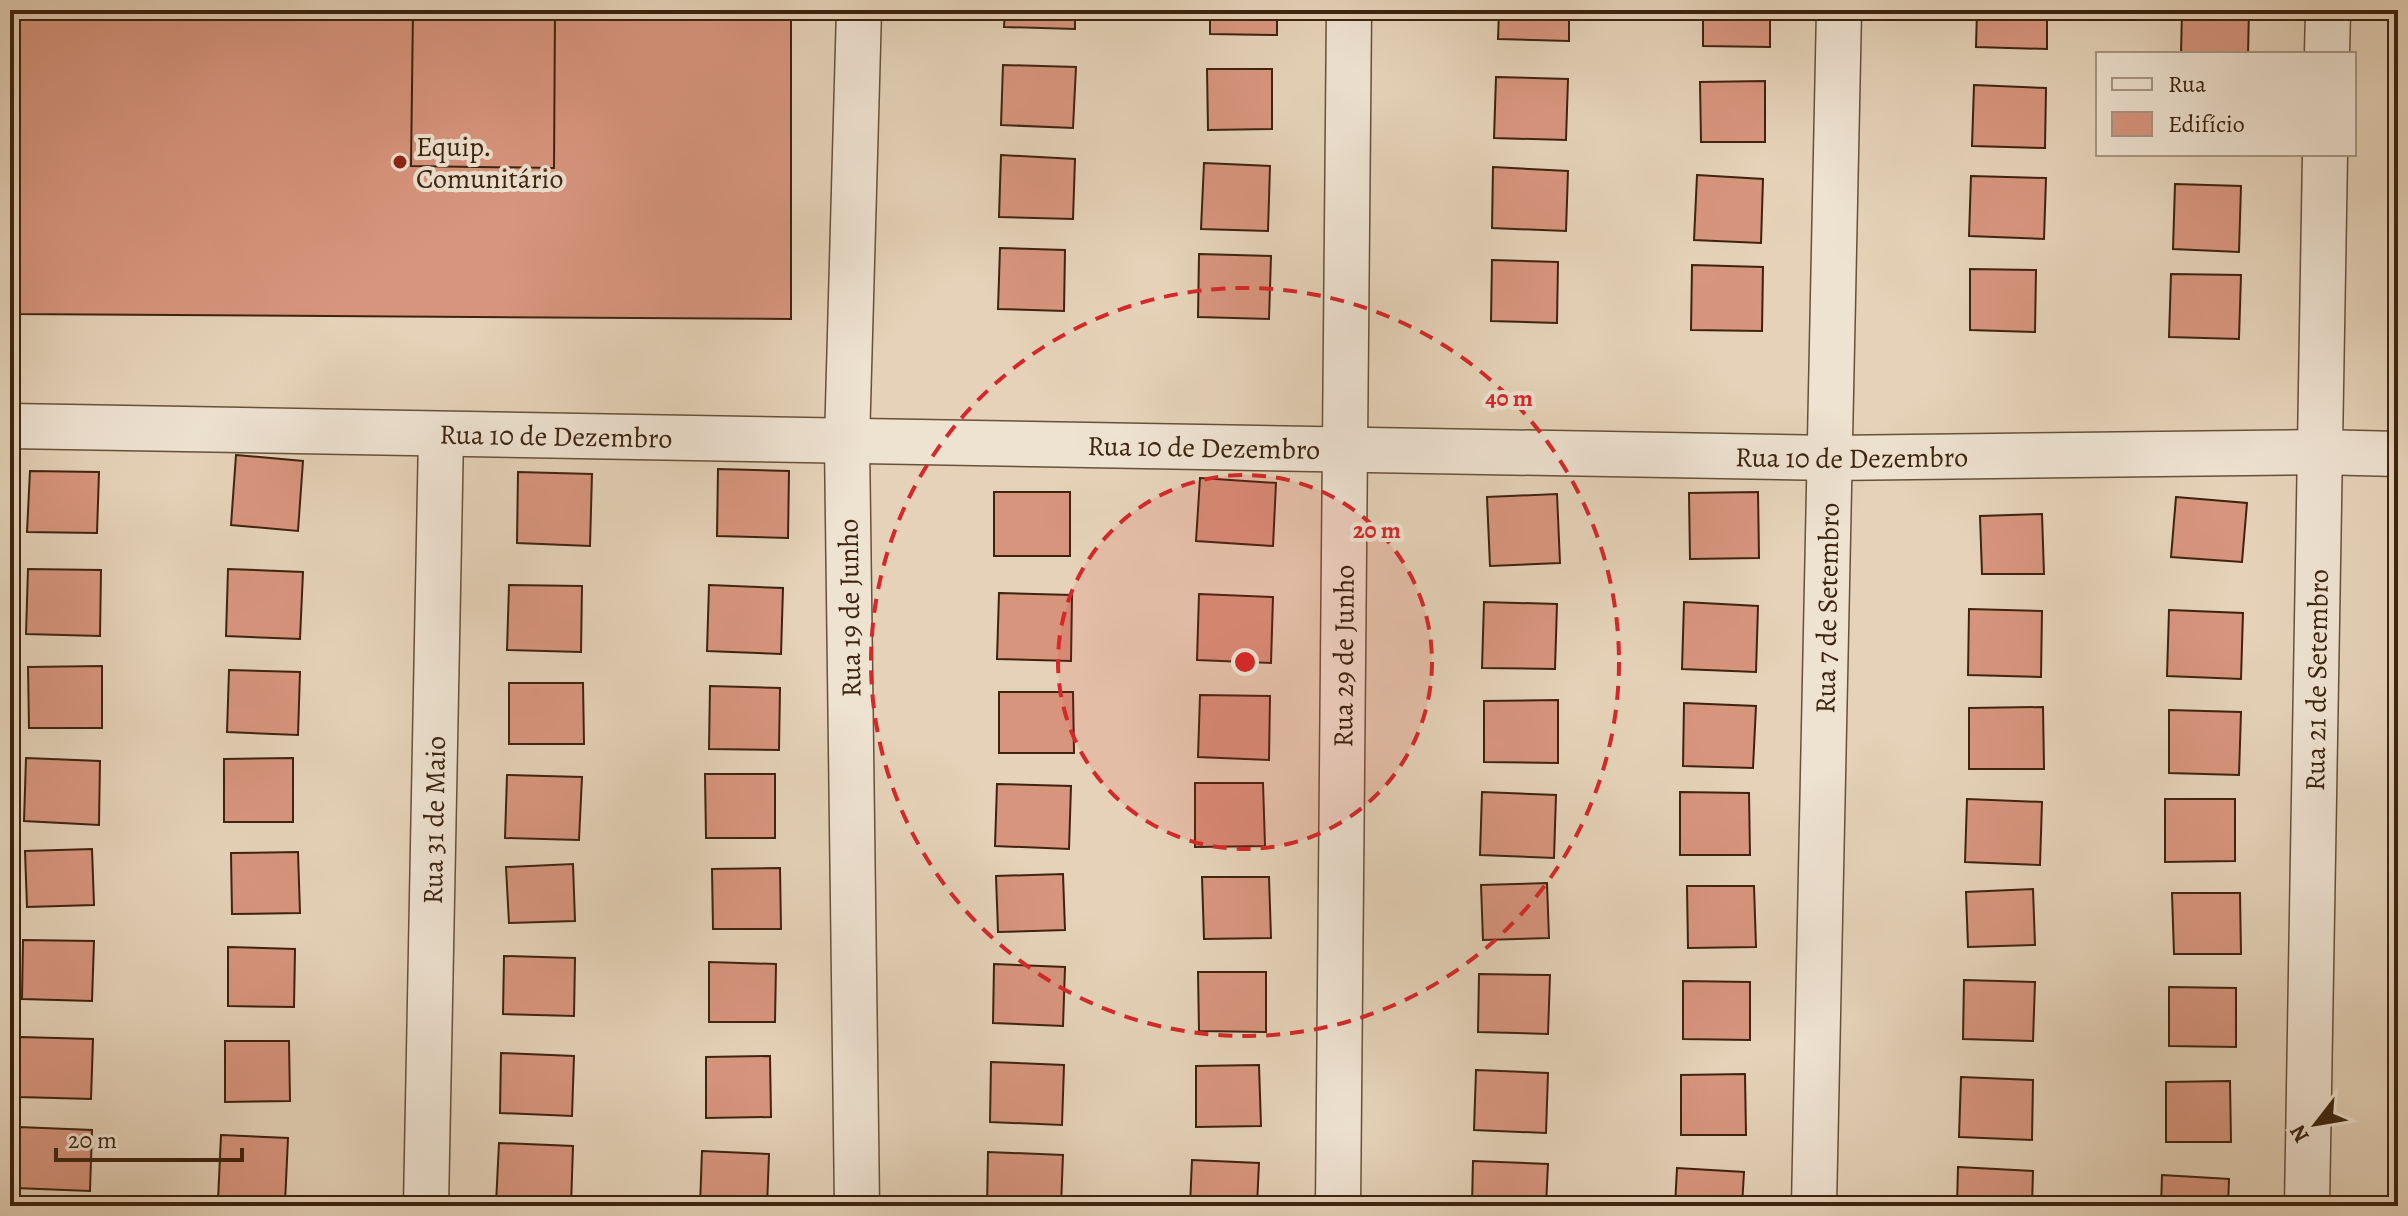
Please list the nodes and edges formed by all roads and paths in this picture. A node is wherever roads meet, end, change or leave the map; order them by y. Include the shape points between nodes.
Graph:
1 (859, 10) edge
2 (1349, 10) edge
3 (1839, 10) edge
4 (2328, 10) edge
5 (2327, 52) edge
6 (2325, 156) edge
7 (10, 426) edge
8 (441, 435) junction
9 (847, 442) junction
10 (1343, 451) junction
11 (2319, 452) junction
12 (2398, 454) edge
13 (1831, 458) junction
14 (426, 1206) edge
15 (857, 1206) edge
16 (1338, 1206) edge
17 (1814, 1206) edge
18 (2307, 1206) edge

1 - 9 street, Rua 19 de Junho
2 - 10 street, Rua 29 de Junho
3 - 13 street, Rua 7 de Setembro
4 - 5 street
6 - 11 street, Rua 21 de Setembro
7 - 8 street, Rua 10 de Dezembro
8 - 9 street, Rua 10 de Dezembro
8 - 14 street, Rua 31 de Maio
9 - 10 street, Rua 10 de Dezembro
9 - 15 street, Rua 19 de Junho
10 - 13 street, Rua 10 de Dezembro
10 - 16 street, Rua 29 de Junho
11 - 12 street, Rua 10 de Dezembro
11 - 13 street, Rua 10 de Dezembro
11 - 18 street, Rua 21 de Setembro
13 - 17 street, Rua 7 de Setembro

